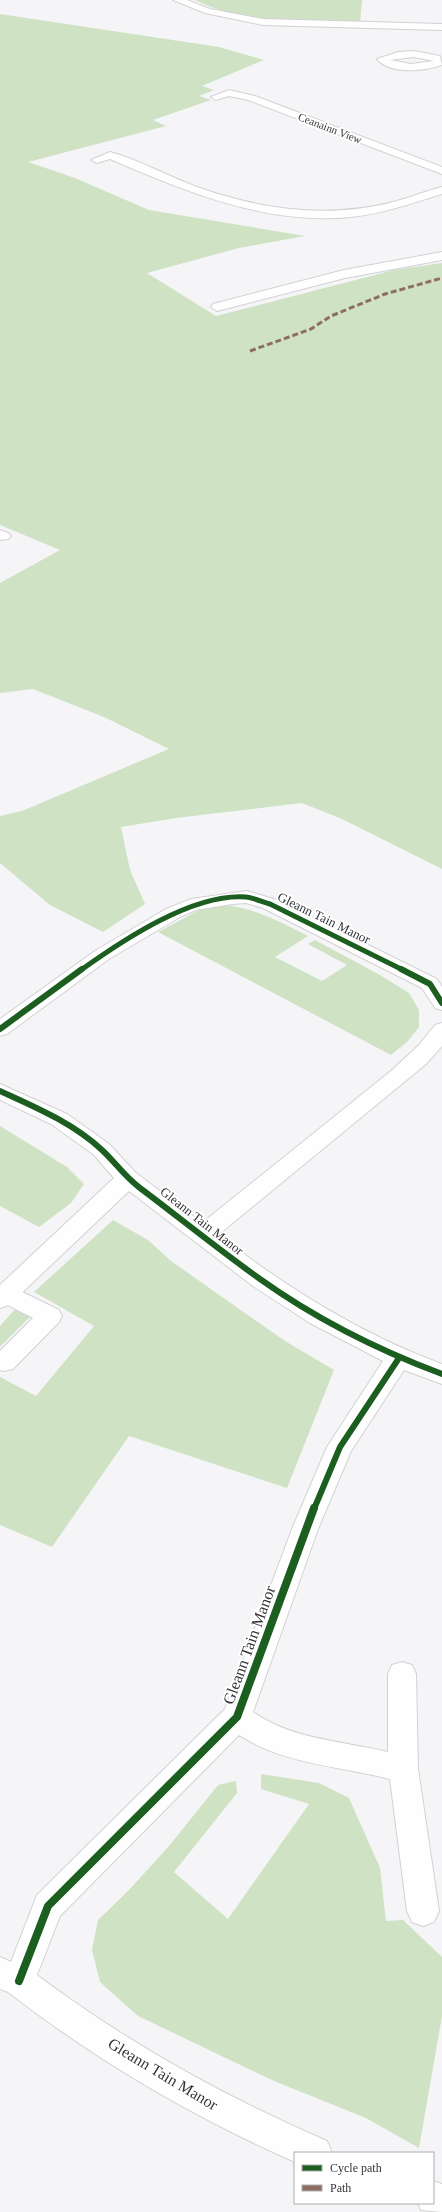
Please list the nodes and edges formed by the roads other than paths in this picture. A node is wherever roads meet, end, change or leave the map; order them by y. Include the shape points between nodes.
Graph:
1 (178, 0) edge
2 (411, 26) junction
3 (442, 27) edge
4 (414, 54) junction
5 (216, 97) dead end
6 (96, 160) dead end
7 (442, 171) edge
8 (442, 190) edge
9 (442, 256) edge
10 (217, 307) dead end
11 (442, 1003) edge
12 (0, 1029) edge
13 (442, 1030) edge
14 (0, 1091) edge
15 (128, 1179) junction
16 (201, 1236) junction
17 (3, 1296) edge
18 (399, 1358) junction
19 (4, 1362) dead end
20 (442, 1374) edge
21 (402, 1674) dead end
22 (237, 1717) junction
23 (403, 1769) junction
24 (423, 1911) dead end
25 (9, 1977) edge
26 (313, 2152) edge

1 - 2 street via 208,11 263,22
2 - 3 street
2 - 4 street
4 - 4 street via 437,58 441,62 426,66 410,66 393,64 382,59
5 - 7 street, Ceanainn View via 229,93 251,98
6 - 8 street via 110,155 176,183 241,206 301,215 370,212
9 - 10 street via 344,274
11 - 12 street, Gleann Tain Manor via 430,984 404,970 270,904 247,898 232,898 191,905 173,913 102,955
13 - 16 street, Gleann Tain Manor via 434,1042 390,1082
14 - 15 street, Gleann Tain Manor via 59,1119 101,1149
15 - 16 street, Gleann Tain Manor
15 - 17 street
16 - 18 street, Gleann Tain Manor via 261,1280 319,1317
17 - 19 street via 50,1316
18 - 20 street, Gleann Tain Manor
18 - 22 street, Gleann Tain Manor via 340,1447 305,1529
21 - 23 street
22 - 23 street via 259,1732 284,1742 330,1755 374,1761
22 - 25 street, Gleann Tain Manor via 48,1906
23 - 24 street
25 - 26 street, Gleann Tain Manor via 163,2077 253,2126

